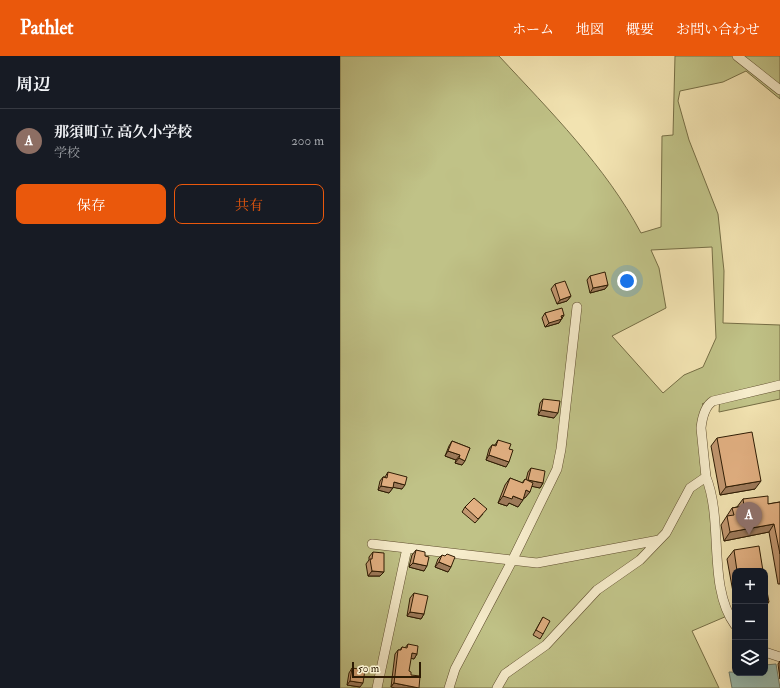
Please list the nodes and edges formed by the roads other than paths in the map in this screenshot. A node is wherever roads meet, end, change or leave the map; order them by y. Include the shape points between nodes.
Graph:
1 (737, 56) edge
2 (780, 90) edge
3 (577, 306) dead end
4 (780, 385) edge
5 (706, 477) junction
6 (659, 540) junction
7 (372, 544) dead end
8 (407, 548) junction
9 (513, 559) junction
10 (732, 619) edge
11 (768, 653) edge
12 (780, 657) edge
13 (377, 688) edge
14 (449, 688) edge
15 (497, 688) edge

1 - 2 lane
3 - 9 lane via 559,461
4 - 5 lane via 708,404 702,428
5 - 6 lane via 690,488 666,533
5 - 10 lane via 714,503 724,604
6 - 9 lane via 545,562
6 - 15 lane via 640,560 597,590 546,645 505,674
7 - 8 lane
8 - 9 lane
8 - 13 lane
9 - 14 lane via 455,669
11 - 12 lane

